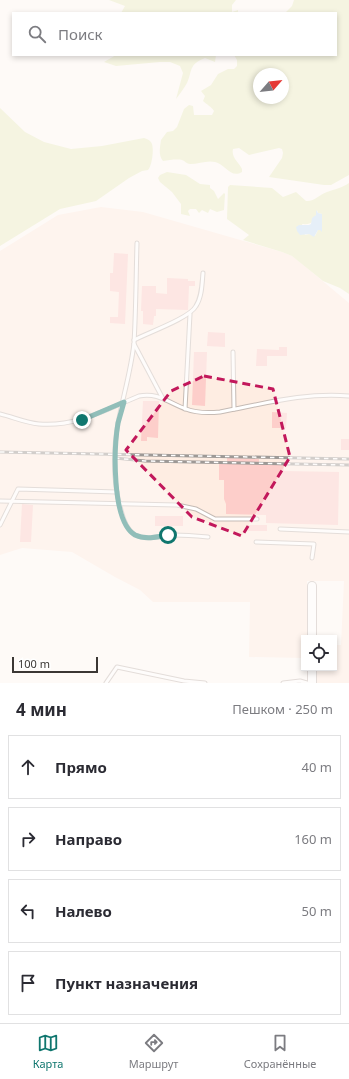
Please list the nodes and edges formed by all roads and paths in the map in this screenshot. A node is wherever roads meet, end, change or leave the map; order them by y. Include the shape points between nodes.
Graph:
1 (137, 243) dead end
2 (203, 273) dead end
3 (190, 314) junction
4 (134, 340) junction
5 (134, 344) junction
6 (234, 352) dead end
7 (349, 396) edge
8 (162, 397) junction
9 (124, 402) junction
10 (185, 409) junction
11 (234, 409) junction
12 (0, 414) edge
13 (117, 492) junction
14 (12, 500) junction
15 (0, 501) edge
16 (119, 504) junction
17 (257, 519) dead end
18 (0, 525) edge
19 (280, 529) dead end
20 (349, 532) edge
21 (208, 537) dead end
22 (256, 542) dead end
23 (312, 558) dead end
24 (312, 586) dead end
25 (312, 635) edge
26 (312, 671) edge
27 (184, 682) edge
28 (106, 683) edge
29 (205, 683) edge
30 (283, 683) edge
31 (307, 683) edge
32 (312, 683) edge

1 - 4 lane
2 - 3 lane via 199,299
3 - 4 lane
3 - 10 lane
4 - 5 lane
5 - 8 lane
5 - 9 lane
6 - 11 lane
7 - 11 lane via 308,396
8 - 9 lane via 145,395
8 - 10 lane
9 - 12 lane via 82,420 59,424 38,424
9 - 13 lane via 118,423 115,474
10 - 11 lane via 210,412
13 - 14 lane via 18,489
13 - 16 lane
14 - 15 lane
14 - 16 lane
14 - 18 lane
16 - 17 lane via 177,505 215,519
16 - 21 lane via 129,529 140,537
19 - 20 lane
22 - 23 lane via 314,544
24 - 25 street
26 - 32 street
27 - 28 lane via 117,667
27 - 29 lane
30 - 31 lane

